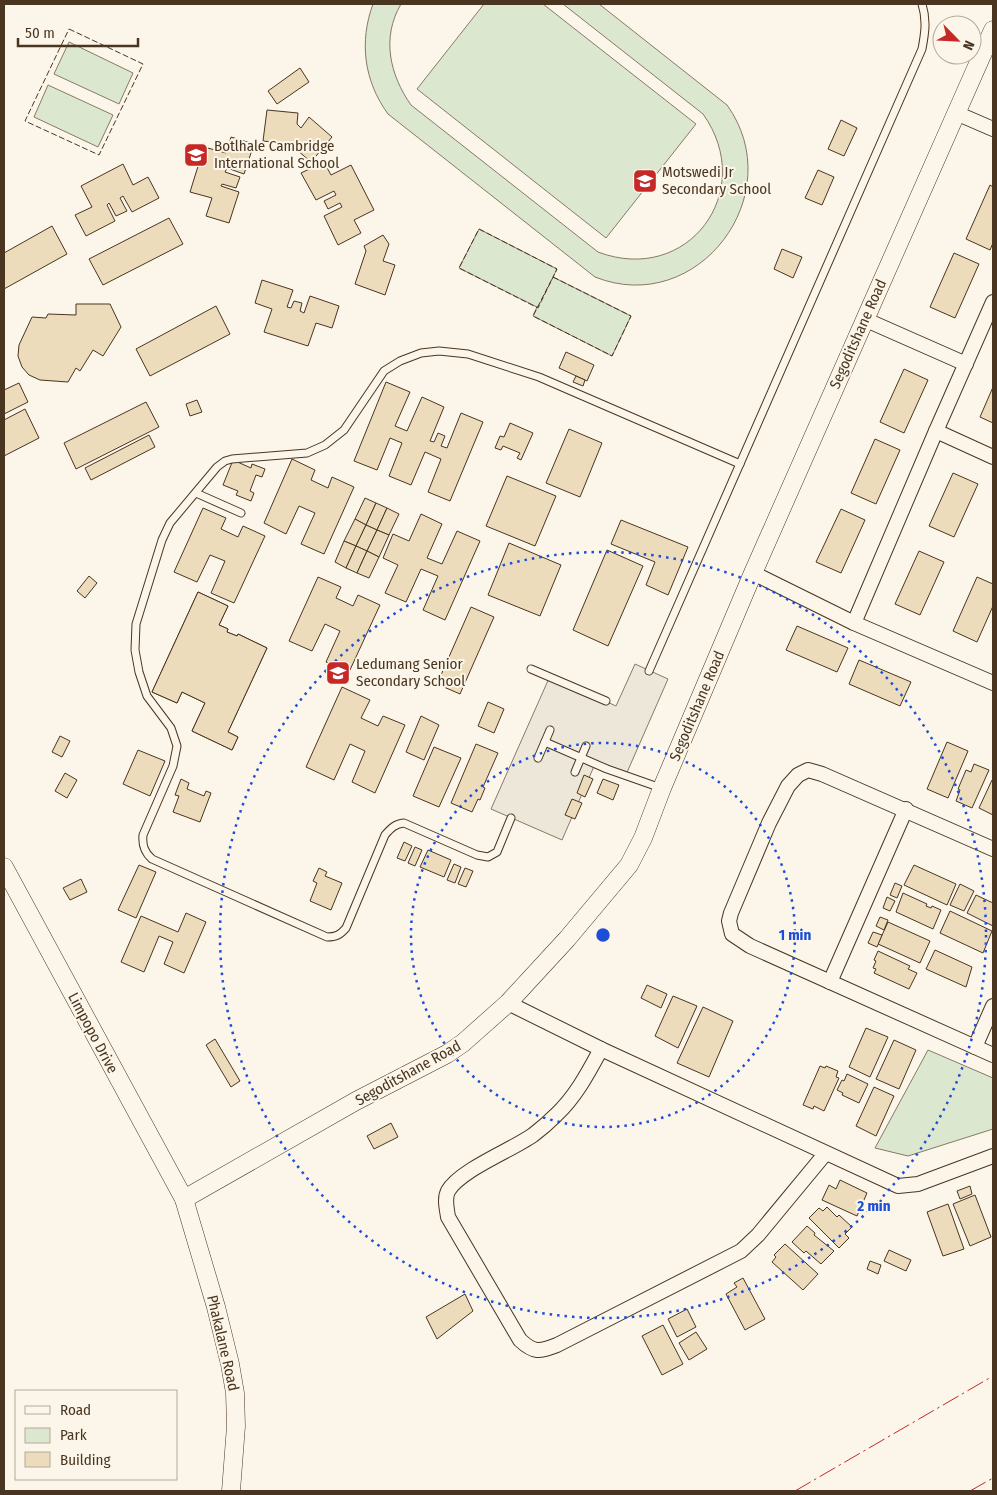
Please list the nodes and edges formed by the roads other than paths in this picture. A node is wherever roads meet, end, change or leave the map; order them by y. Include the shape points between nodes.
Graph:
1 (922, 4) edge
2 (993, 30) edge
3 (956, 113) junction
4 (993, 129) edge
5 (993, 302) edge
6 (864, 319) junction
7 (966, 364) junction
8 (936, 431) junction
9 (993, 457) edge
10 (740, 464) junction
11 (196, 492) junction
12 (241, 513) dead end
13 (753, 573) junction
14 (854, 623) junction
15 (532, 669) dead end
16 (649, 671) dead end
17 (993, 684) edge
18 (606, 701) dead end
19 (550, 730) dead end
20 (545, 742) junction
21 (586, 746) dead end
22 (538, 758) dead end
23 (581, 758) junction
24 (575, 772) dead end
25 (662, 788) junction
26 (906, 809) junction
27 (511, 818) dead end
28 (993, 849) edge
29 (4, 867) edge
30 (830, 982) junction
31 (508, 1003) junction
32 (993, 1006) edge
33 (975, 1047) junction
34 (601, 1049) junction
35 (993, 1055) edge
36 (826, 1154) junction
37 (993, 1156) edge
38 (184, 1199) junction
39 (231, 1491) edge

1 - 10 lane via 926,19 922,49
2 - 3 street, Segoditshane Road
3 - 4 street
3 - 6 street, Segoditshane Road
5 - 7 street
6 - 7 street
6 - 13 street, Segoditshane Road
7 - 8 street
8 - 9 street
8 - 14 street
10 - 11 lane via 539,377 468,354 438,351 421,353 384,371 344,430 325,445 307,452 225,461
10 - 16 lane
11 - 12 lane
11 - 27 lane via 170,523 162,540 136,624 135,650 147,696 171,728 177,746 174,766 143,835 146,853 152,859 333,937 346,928 390,828 404,823 488,857 497,852
13 - 14 street
13 - 25 street, Segoditshane Road
14 - 17 street
15 - 18 lane
19 - 20 lane
20 - 22 lane
20 - 23 lane
21 - 23 lane
23 - 24 lane
23 - 25 lane
25 - 31 street, Segoditshane Road via 629,865 568,940
26 - 28 street
26 - 30 street
26 - 30 street via 808,770 788,786 769,823 731,913 732,934 750,946
29 - 38 street, Limpopo Drive
30 - 33 street
31 - 34 street
31 - 38 street, Segoditshane Road via 447,1054 356,1101
32 - 33 street
33 - 35 street
34 - 36 street
34 - 36 street via 584,1082 556,1115 534,1135 459,1178 447,1192 448,1217 520,1340 530,1349 543,1350 557,1345 741,1251
36 - 37 street via 898,1186 918,1184
38 - 39 street, Phakalane Road via 216,1307 236,1393

